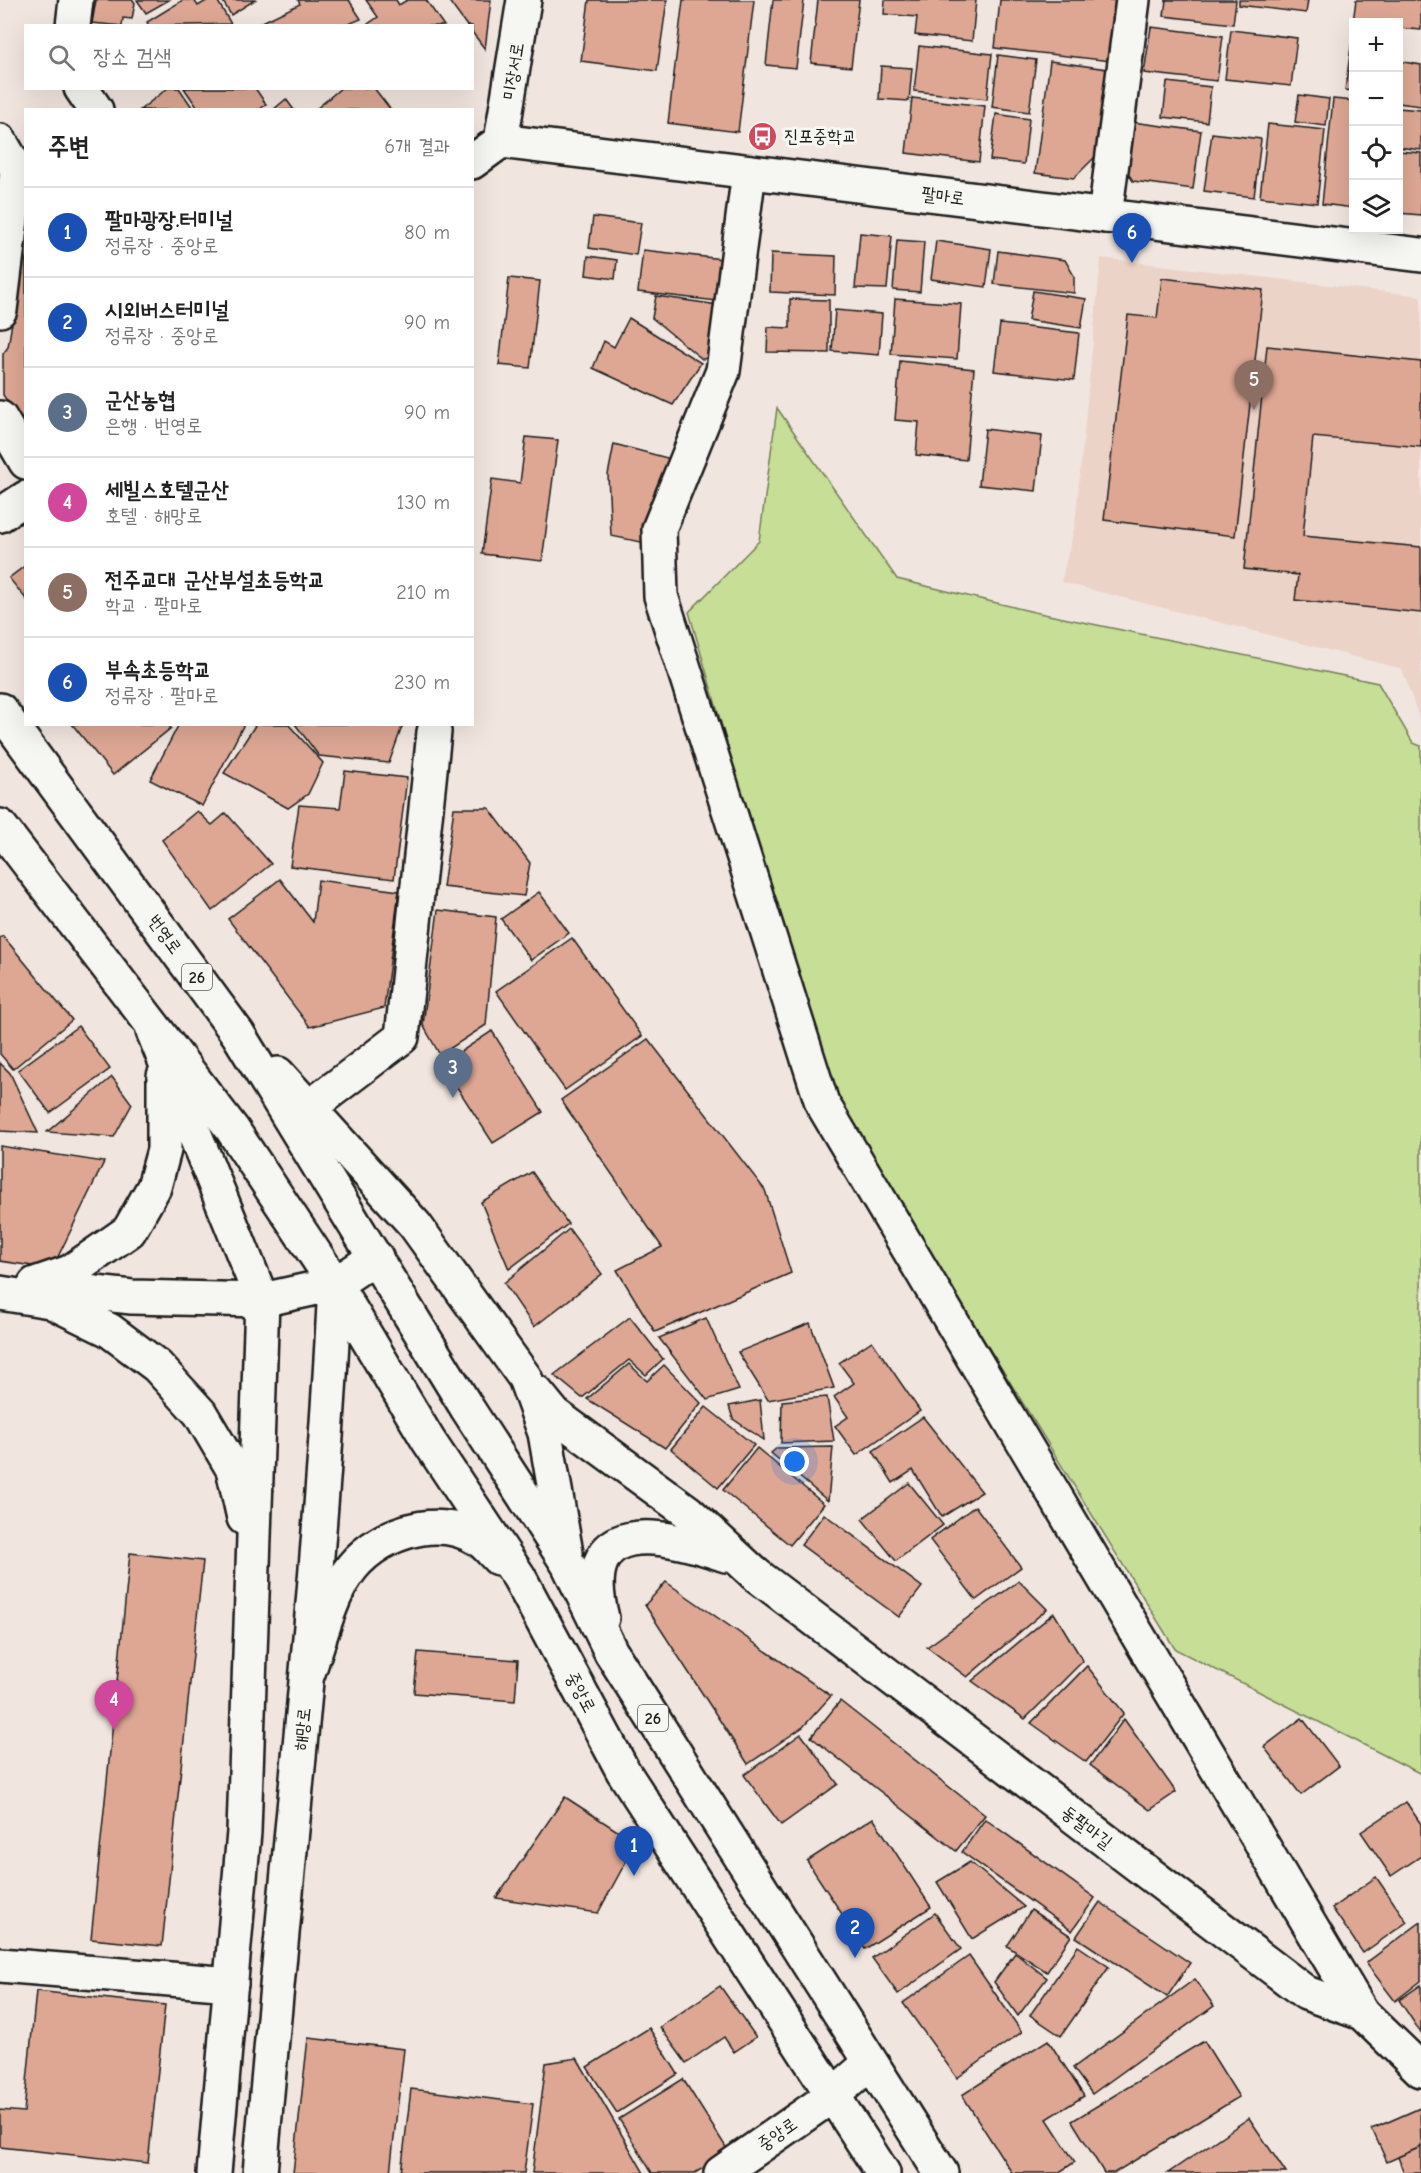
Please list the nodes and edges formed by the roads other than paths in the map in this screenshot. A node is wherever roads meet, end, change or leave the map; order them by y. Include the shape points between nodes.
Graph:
1 (76, 0) edge
2 (524, 0) edge
3 (1133, 0) edge
4 (73, 24) edge
5 (82, 90) edge
6 (95, 108) edge
7 (0, 141) edge
8 (501, 141) junction
9 (474, 161) edge
10 (749, 172) junction
11 (1105, 216) junction
12 (1421, 255) edge
13 (0, 310) edge
14 (0, 418) edge
15 (24, 459) edge
16 (24, 499) edge
17 (0, 515) edge
18 (0, 710) edge
19 (434, 732) dead end
20 (0, 826) edge
21 (151, 1024) junction
22 (238, 1034) junction
23 (165, 1063) junction
24 (310, 1107) junction
25 (376, 1257) junction
26 (335, 1284) junction
27 (2, 1293) edge
28 (262, 1300) junction
29 (525, 1378) junction
30 (568, 1564) junction
31 (255, 1565) junction
32 (755, 1574) junction
33 (519, 1577) junction
34 (611, 1652) junction
35 (308, 1673) junction
36 (0, 1965) edge
37 (231, 1984) junction
38 (1362, 2013) junction
39 (870, 2063) junction
40 (1421, 2070) edge
41 (833, 2095) junction
42 (214, 2173) edge
43 (260, 2173) edge
44 (721, 2173) edge
45 (883, 2173) edge
46 (941, 2173) edge

1 - 4 street
2 - 8 street, 미장서로
3 - 11 street
5 - 6 street
7 - 13 street via 16,170
8 - 9 street
8 - 10 street, 팔마로
10 - 11 street, 팔마로
10 - 38 street via 723,371 659,529 661,596 822,1103
11 - 12 street, 팔마로
14 - 15 street
16 - 17 street
18 - 22 street, 번영로 / 26
19 - 24 street via 402,1037
20 - 21 street
21 - 23 street
21 - 26 street via 232,1129
22 - 24 street
22 - 25 street, 번영로 / 26
23 - 27 street via 164,1150 154,1187 129,1232 70,1272
23 - 28 street
24 - 29 street via 415,1225
25 - 26 street
25 - 30 street, 26
26 - 28 street
26 - 33 street, 중앙로 via 428,1440
26 - 35 street, 해망로 via 328,1434
27 - 28 street via 86,1292
27 - 31 street via 50,1301 99,1325 165,1374 200,1413 233,1469
28 - 31 street
29 - 30 street via 545,1433
29 - 32 street via 554,1414 688,1512
30 - 34 street, 26
31 - 37 street via 244,1832
32 - 34 street via 728,1556 682,1540 637,1536 616,1543 596,1579
32 - 38 street, 동팔마길 via 1306,1994
33 - 35 street via 478,1539 450,1529 420,1528 395,1535 369,1550 346,1574
33 - 41 street, 중앙로 via 623,1771
34 - 39 street, 26
35 - 43 street, 해망로 via 283,1900
36 - 37 street
37 - 42 street
38 - 40 street, 동팔마길
39 - 41 street, 중앙로
39 - 46 street, 26
41 - 44 street, 중앙로
41 - 45 street, 중앙로

